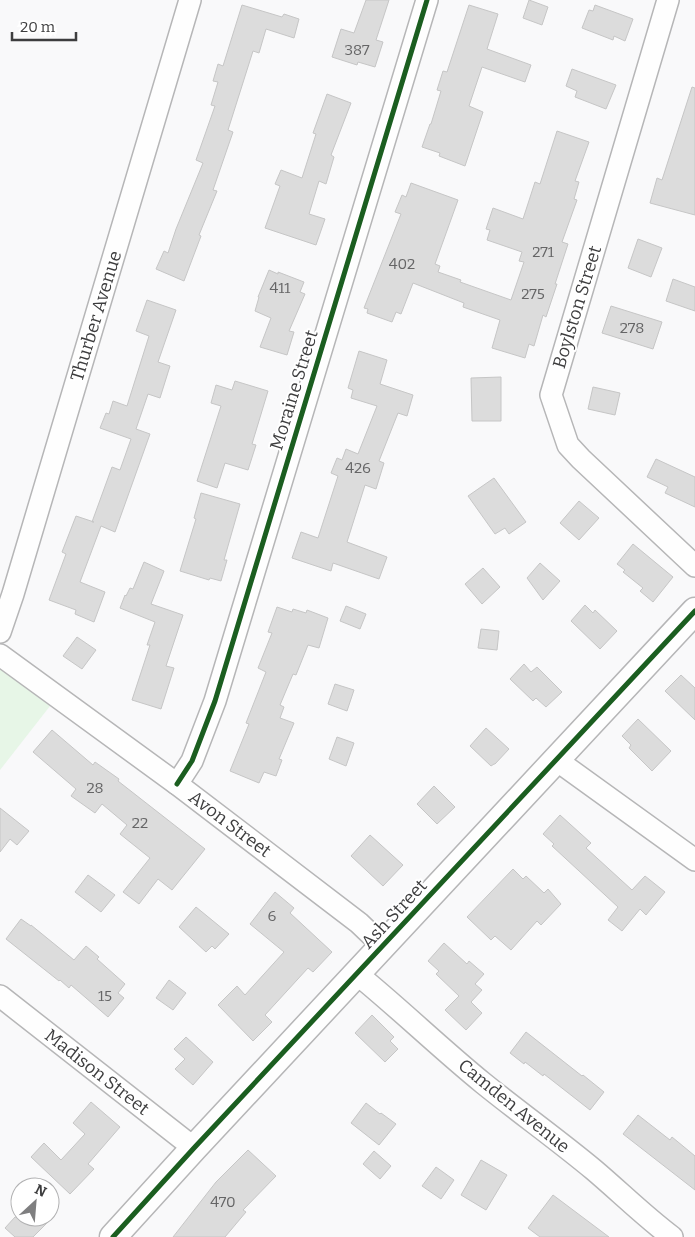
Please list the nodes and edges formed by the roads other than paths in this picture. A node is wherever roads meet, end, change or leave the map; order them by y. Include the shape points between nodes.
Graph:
1 (190, 0) edge
2 (427, 0) edge
3 (668, 0) edge
4 (695, 566) edge
5 (695, 610) edge
6 (0, 632) edge
7 (0, 655) edge
8 (556, 759) junction
9 (177, 784) junction
10 (695, 860) edge
11 (384, 946) junction
12 (357, 974) junction
13 (0, 996) edge
14 (194, 1148) junction
15 (113, 1237) edge
16 (672, 1237) edge

1 - 6 street, Thurber Avenue
2 - 9 street, Moraine Street via 215,701 192,761
3 - 4 street, Boylston Street via 551,395 568,445
5 - 8 street, Ash Street
7 - 9 street, Avon Street
8 - 10 street
8 - 11 street, Ash Street
9 - 11 street, Avon Street via 359,923
11 - 12 street, Ash Street
12 - 14 street, Ash Street
12 - 16 street, Camden Avenue via 441,1048
13 - 14 street, Madison Street
14 - 15 street, Ash Street

